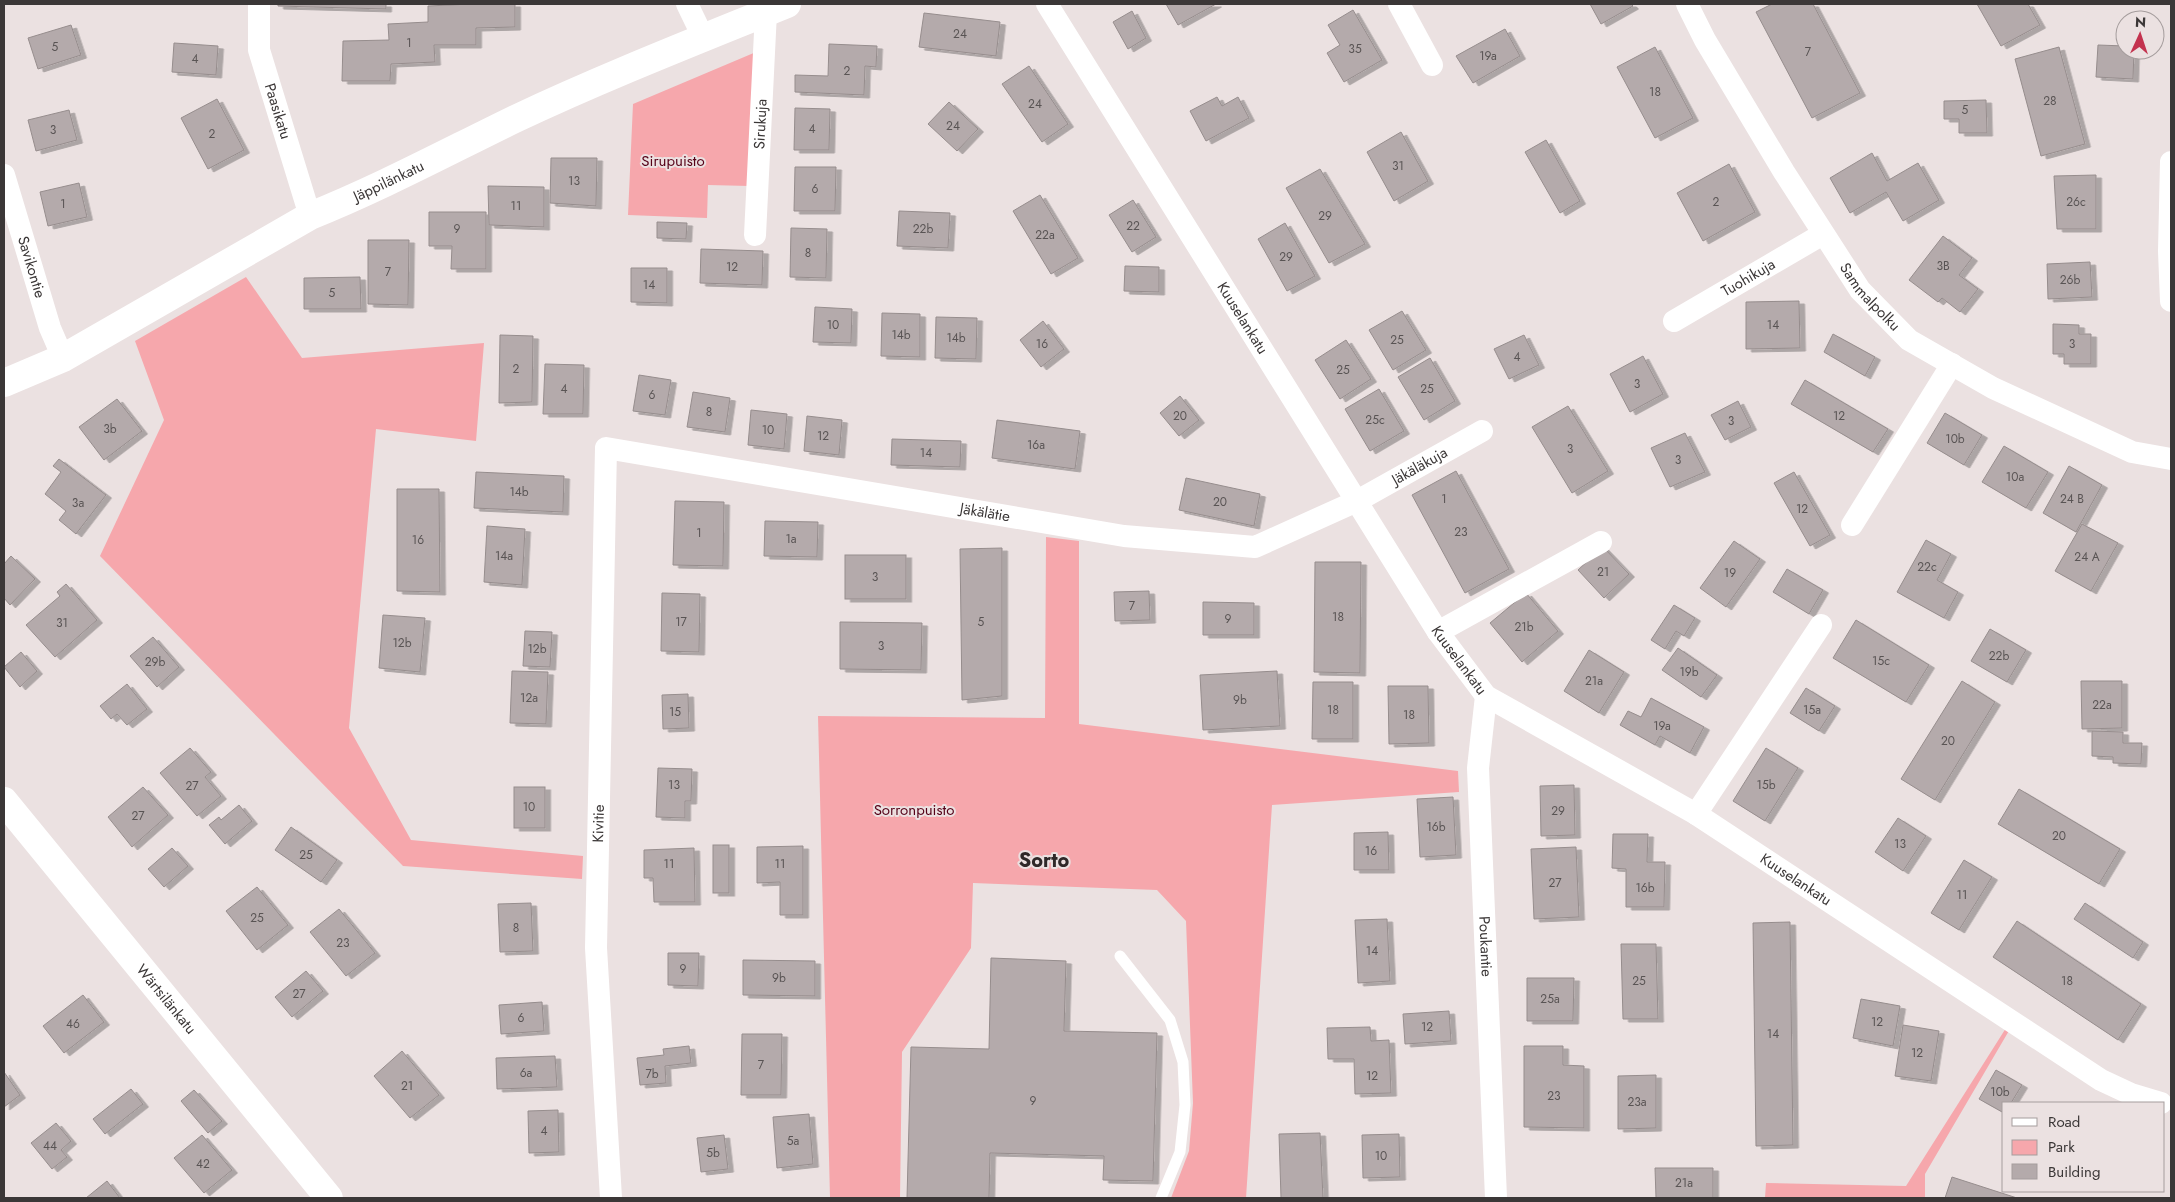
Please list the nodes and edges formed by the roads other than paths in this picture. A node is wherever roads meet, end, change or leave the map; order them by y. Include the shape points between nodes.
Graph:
1 (259, 4) edge
2 (687, 4) edge
3 (1047, 4) edge
4 (1399, 4) edge
5 (1687, 4) edge
6 (776, 8) edge
7 (703, 37) junction
8 (1432, 65) dead end
9 (2171, 162) edge
10 (4, 175) edge
11 (310, 216) junction
12 (1823, 234) junction
13 (755, 235) dead end
14 (2171, 301) edge
15 (1674, 320) dead end
16 (63, 358) junction
17 (1952, 364) junction
18 (4, 383) edge
19 (1482, 431) dead end
20 (606, 448) joint
21 (2171, 459) edge
22 (1357, 500) junction
23 (1852, 525) dead end
24 (1601, 542) dead end
25 (1821, 625) dead end
26 (1438, 632) junction
27 (1486, 696) junction
28 (4, 801) edge
29 (1696, 814) junction
30 (1120, 956) dead end
31 (2157, 1102) edge
32 (328, 1198) edge
33 (611, 1198) edge
34 (1161, 1198) edge
35 (1496, 1198) edge

1 - 11 street, Paasikatu via 259,50
2 - 7 street
3 - 22 street, Kuuselankatu
4 - 8 street
5 - 12 street, Sammalpolku via 1704,40
6 - 7 street, Jäppilänkatu
6 - 13 street, Sirukuja
7 - 11 street, Jäppilänkatu via 517,118 344,203
9 - 14 street
10 - 16 street, Savikontie via 50,328
11 - 16 street, Jäppilänkatu
12 - 15 street, Tuohikuja
12 - 17 street, Sammalpolku via 1860,290 1909,340
16 - 18 street, Jäppilänkatu
17 - 21 street, Sammalpolku via 1993,388 2132,452
17 - 23 street
19 - 22 street, Jäkäläkuja
20 - 22 street, Jäkälätie via 1124,536 1255,547
20 - 33 street, Kivitie via 596,948
22 - 26 street, Kuuselankatu
24 - 26 street
25 - 29 street
26 - 27 street, Kuuselankatu
27 - 29 street, Kuuselankatu
27 - 35 street, Poukantie via 1478,768
28 - 32 street, Wärtsilänkatu
29 - 31 street, Kuuselankatu via 2101,1080
30 - 34 lane via 1170,1020 1183,1062 1180,1152

